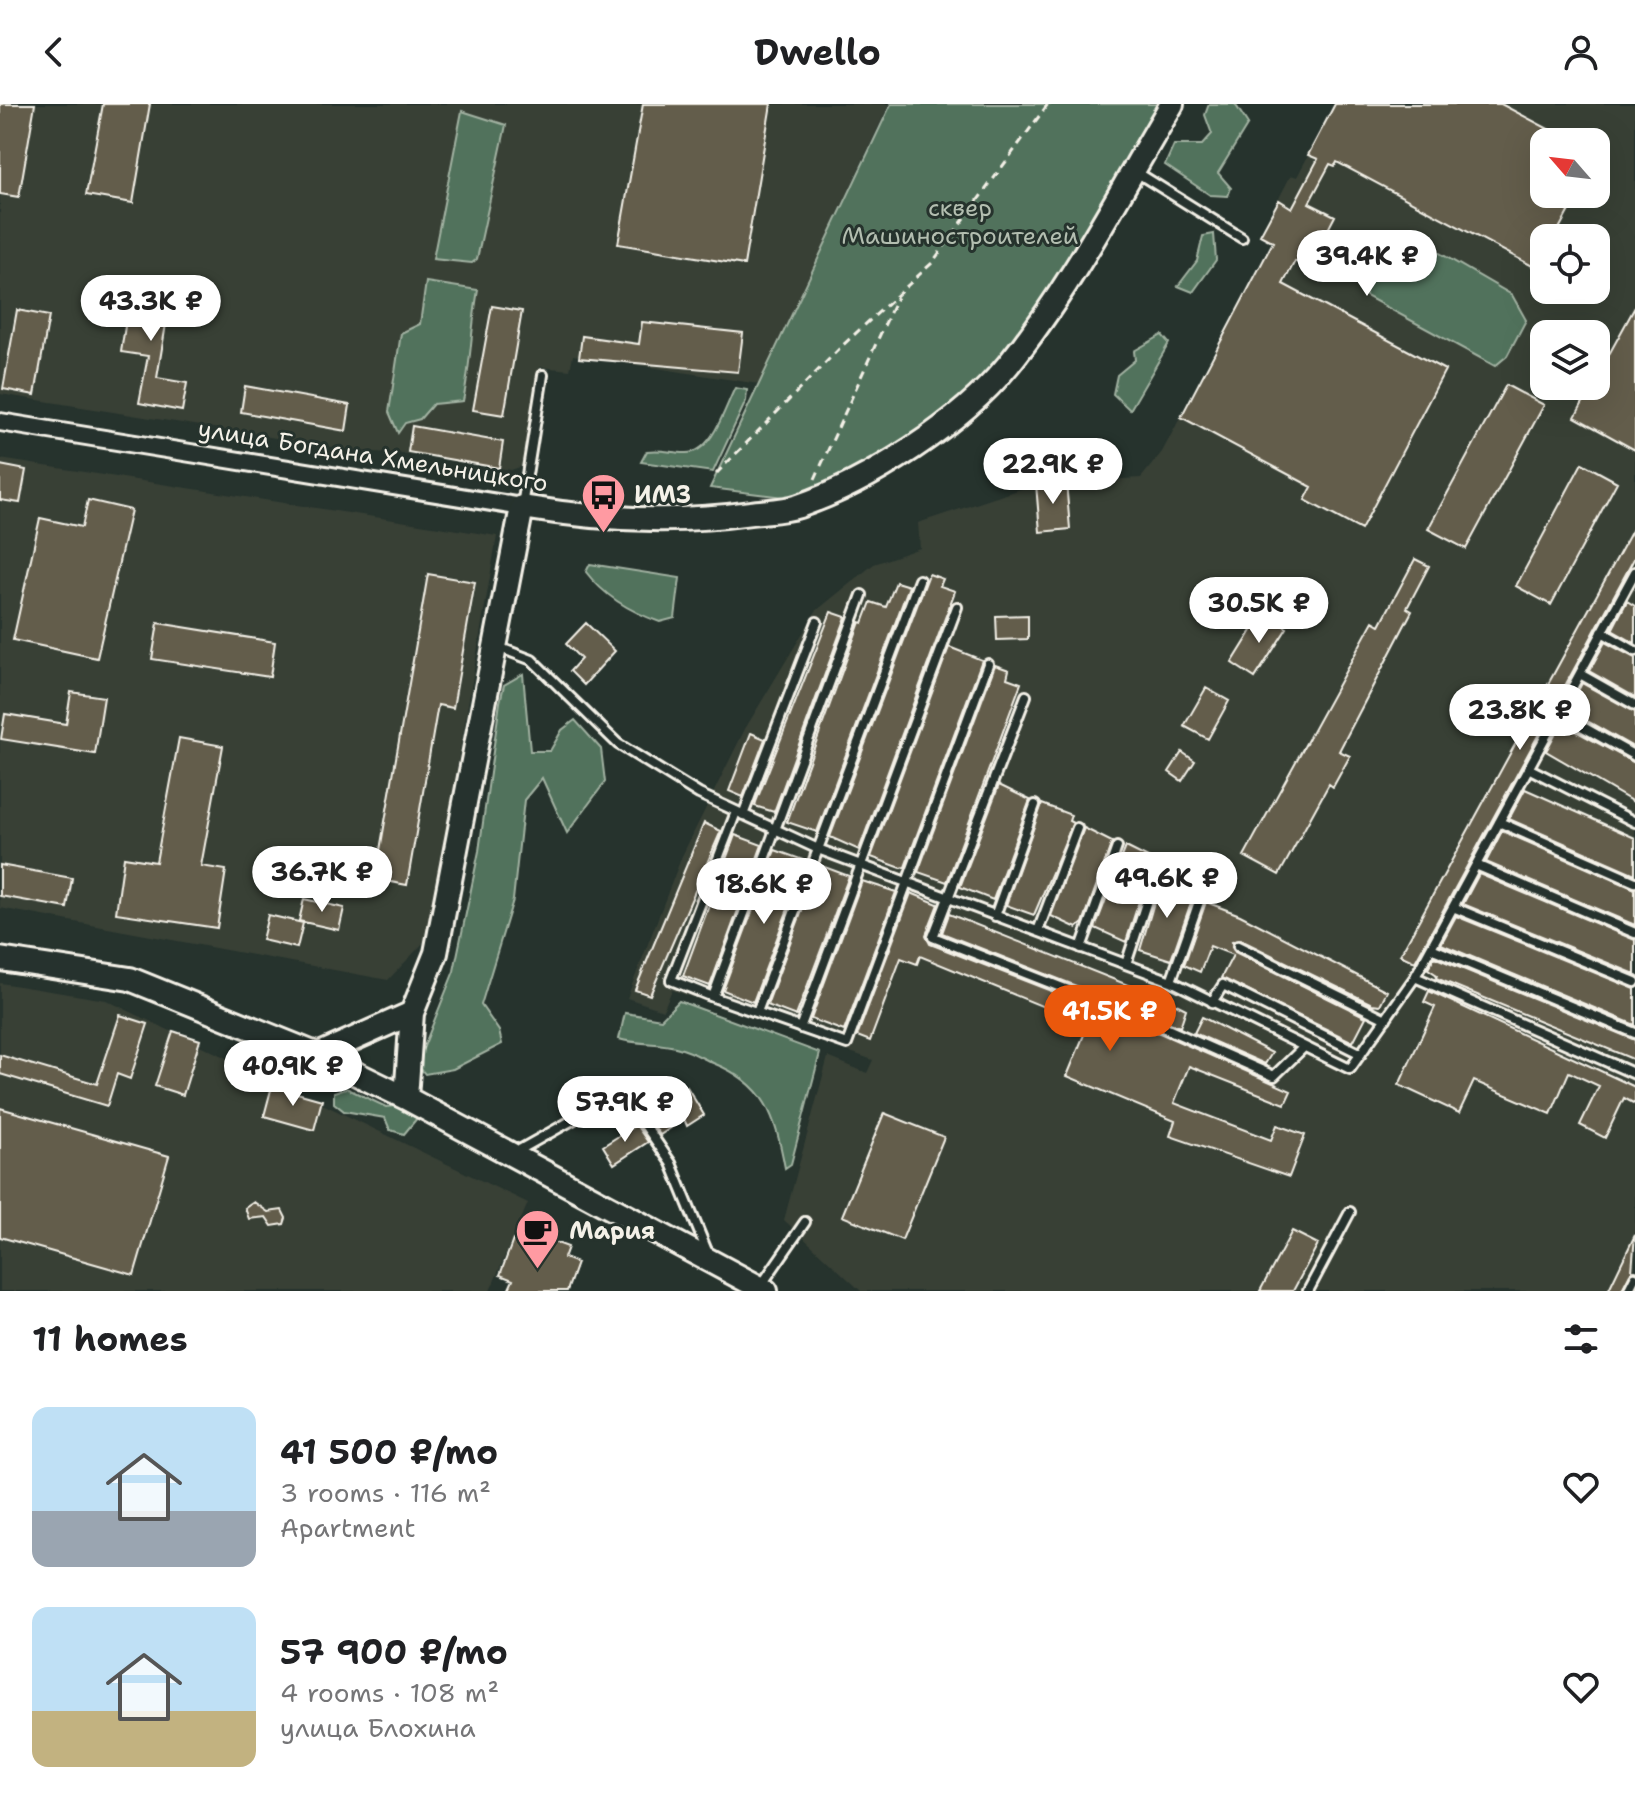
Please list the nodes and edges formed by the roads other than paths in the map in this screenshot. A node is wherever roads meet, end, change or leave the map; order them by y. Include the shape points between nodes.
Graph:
1 (1172, 104) edge
2 (1133, 170) junction
3 (1242, 238) dead end
4 (543, 375) dead end
5 (0, 422) edge
6 (522, 507) junction
7 (1635, 572) edge
8 (919, 580) dead end
9 (1625, 590) junction
10 (862, 595) dead end
11 (1635, 596) edge
12 (957, 607) dead end
13 (817, 622) dead end
14 (1602, 632) junction
15 (498, 647) junction
16 (1635, 651) edge
17 (988, 664) dead end
18 (1580, 674) junction
19 (1026, 696) dead end
20 (1635, 705) edge
21 (1558, 713) junction
22 (1635, 756) edge
23 (1528, 768) junction
24 (1035, 805) dead end
25 (740, 813) junction
26 (1499, 822) junction
27 (1635, 822) edge
28 (1077, 828) dead end
29 (775, 830) junction
30 (1117, 847) dead end
31 (818, 849) junction
32 (860, 865) junction
33 (1476, 865) junction
34 (1158, 867) dead end
35 (906, 882) junction
36 (1635, 882) edge
37 (1201, 896) dead end
38 (950, 899) junction
39 (1453, 907) junction
40 (995, 916) junction
41 (1038, 931) junction
42 (1635, 933) edge
43 (1238, 946) dead end
44 (1081, 948) junction
45 (1431, 948) junction
46 (0, 959) edge
47 (1126, 964) junction
48 (1415, 977) junction
49 (1171, 981) junction
50 (1635, 982) edge
51 (713, 997) junction
52 (1212, 1002) junction
53 (757, 1012) junction
54 (412, 1013) junction
55 (1386, 1019) junction
56 (800, 1028) junction
57 (1635, 1033) edge
58 (1304, 1047) junction
59 (1361, 1054) junction
60 (318, 1055) junction
61 (1635, 1074) edge
62 (406, 1098) junction
63 (509, 1155) junction
64 (1350, 1212) dead end
65 (805, 1222) dead end
66 (713, 1264) junction
67 (1635, 1277) edge
68 (763, 1290) edge
69 (1308, 1291) edge
70 (1628, 1291) edge

1 - 2 main road, улица Богдана Хмельницкого
2 - 3 lane
2 - 6 main road, улица Богдана Хмельницкого via 1044,317 1006,368 938,431 870,474 797,507 699,519 583,517
4 - 6 lane
5 - 6 street, улица Богдана Хмельницкого
6 - 15 main road
7 - 9 lane
8 - 31 lane
9 - 11 lane
9 - 14 lane
10 - 29 lane
12 - 32 lane
13 - 25 lane
14 - 16 lane
14 - 18 lane
15 - 25 lane via 532,660 618,744
15 - 54 main road via 436,953
17 - 35 lane
18 - 20 lane
18 - 21 lane
19 - 38 lane
21 - 22 lane
21 - 23 lane
23 - 26 lane
23 - 27 lane
24 - 40 lane
25 - 29 lane
25 - 51 lane via 671,980
26 - 33 lane
26 - 36 lane
28 - 41 lane
29 - 31 lane
29 - 51 lane
30 - 44 lane
31 - 32 lane
31 - 53 lane
32 - 35 lane
32 - 56 lane
33 - 39 lane
33 - 42 lane
34 - 47 lane
35 - 38 lane
35 - 56 lane via 847,1044
37 - 49 lane
38 - 40 lane
38 - 58 lane via 933,937 1274,1076
39 - 45 lane
39 - 50 lane
40 - 41 lane
41 - 44 lane
43 - 55 lane
44 - 47 lane
45 - 48 lane
45 - 57 lane
46 - 60 main road via 130,979
47 - 49 lane
48 - 55 lane
48 - 61 lane
49 - 52 lane
51 - 53 lane
52 - 58 lane
52 - 59 lane via 1223,985
53 - 56 lane
54 - 60 main road
54 - 62 main road
55 - 59 lane
58 - 59 lane via 1350,1069
60 - 62 main road
62 - 63 main road
63 - 66 main road
63 - 66 lane via 578,1117 636,1112 671,1163
64 - 69 lane
65 - 68 lane
66 - 68 main road
67 - 70 lane

